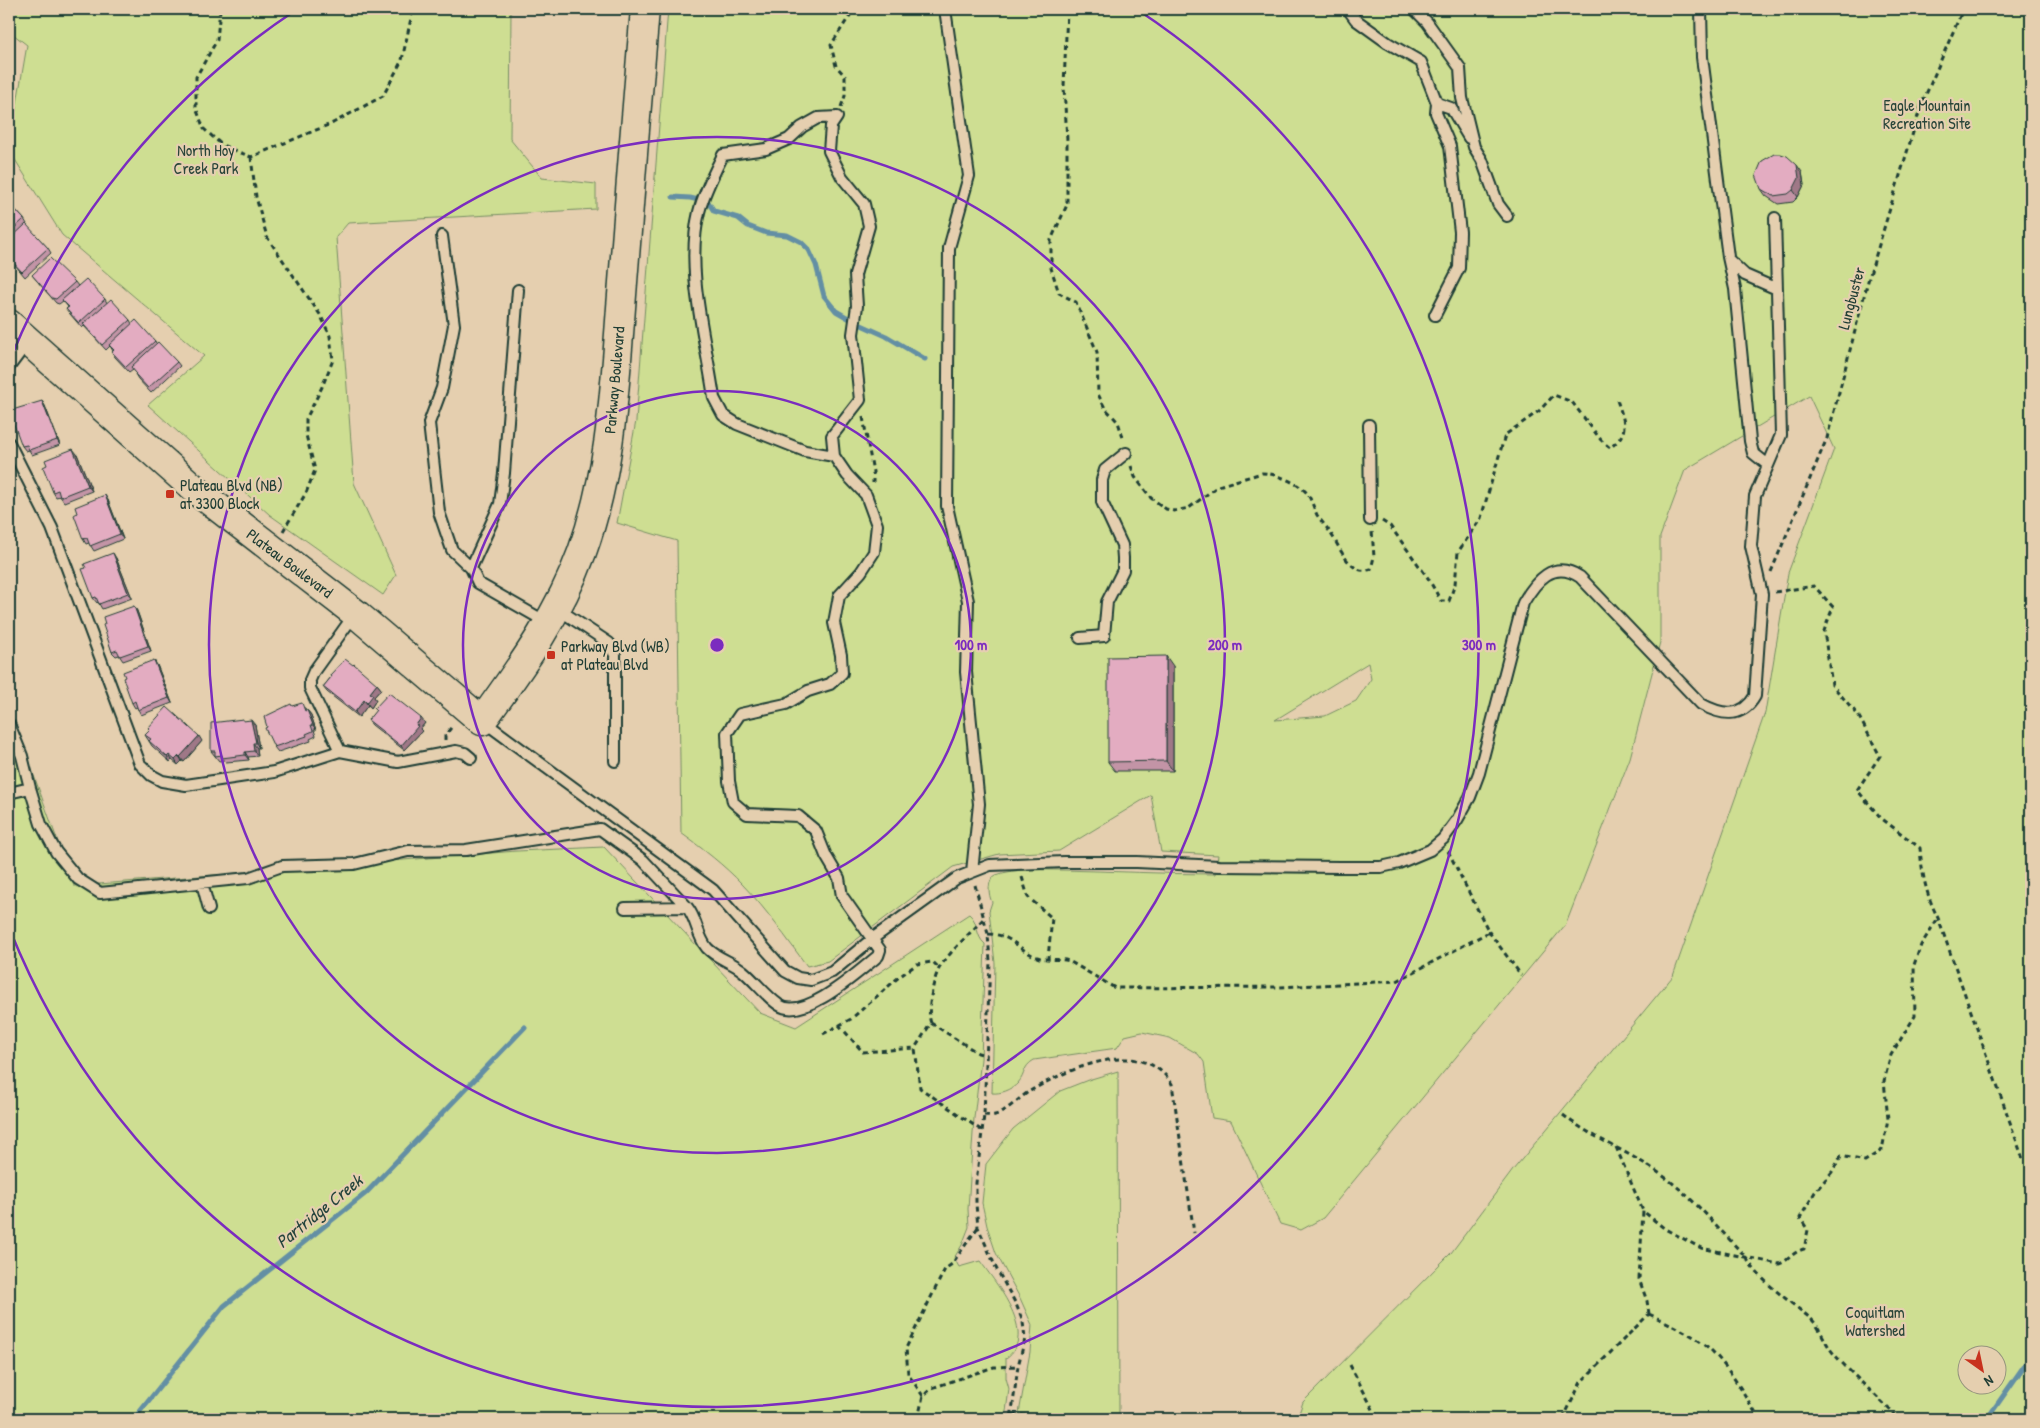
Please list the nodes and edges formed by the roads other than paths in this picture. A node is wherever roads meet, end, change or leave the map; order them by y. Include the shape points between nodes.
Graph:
1 (645, 9) edge
2 (945, 9) edge
3 (1348, 9) edge
4 (1414, 9) edge
5 (1701, 9) edge
6 (1437, 103) junction
7 (1474, 147) junction
8 (1507, 216) dead end
9 (1775, 218) dead end
10 (442, 236) dead end
11 (1729, 260) junction
12 (1777, 289) junction
13 (518, 290) dead end
14 (1435, 315) dead end
15 (18, 333) edge
16 (9, 367) edge
17 (1370, 425) dead end
18 (9, 443) edge
19 (1126, 453) road end
20 (834, 456) junction
21 (1768, 465) junction
22 (1370, 520) road end
23 (470, 568) junction
24 (355, 612) junction
25 (553, 616) junction
26 (1080, 638) dead end
27 (482, 720) junction
28 (9, 724) edge
29 (340, 751) junction
30 (471, 758) dead end
31 (615, 761) dead end
32 (30, 788) junction
33 (9, 793) edge
34 (972, 872) junction
35 (202, 883) junction
36 (687, 907) junction
37 (625, 908) dead end
38 (209, 909) dead end
39 (872, 939) junction

1 - 25 street, Parkway Boulevard via 608,451 590,529
2 - 34 lane via 969,176 949,248 947,506 968,601 966,672 979,804
3 - 6 lane via 1356,20 1421,62
4 - 7 lane via 1460,68 1462,98
5 - 11 lane via 1702,57
6 - 7 lane via 1451,108
6 - 14 lane via 1436,114 1450,146 1460,232 1458,268
7 - 8 lane via 1498,204
9 - 12 lane
10 - 23 lane via 454,325 442,388 429,423 440,512 452,550
11 - 12 lane via 1745,275
11 - 21 lane via 1735,289 1750,441 1753,453
12 - 21 lane via 1780,435
13 - 23 lane via 500,504
15 - 16 lane
15 - 24 street, Plateau Boulevard via 198,492
17 - 22 lane
18 - 29 lane via 52,528 140,764 151,775 162,781 186,784 274,772
19 - 26 lane via 1105,470 1102,480 1102,502 1122,545 1123,570 1107,602 1104,636
20 - 20 lane via 804,451 737,424 723,415 714,398 693,267 699,212 722,155 766,149 789,139 802,126 818,118 837,117 831,126 829,152 842,177 864,204 869,226 855,275 857,306 853,334 860,400 832,436
20 - 39 lane via 846,475 866,495 877,525 874,552 839,596 834,623 842,655 842,673 830,684 808,691 786,704 740,714 727,733 729,781 732,802 746,814 798,816 816,831 838,878 842,896
21 - 34 lane via 1755,496 1751,546 1762,594 1755,696 1742,709 1723,714 1701,704 1580,577 1570,570 1560,570 1541,578 1523,603 1470,797 1443,839 1415,858 1381,867 1018,863 990,865
23 - 25 lane via 478,583
24 - 27 street, Plateau Boulevard
24 - 29 lane via 310,680 310,688
25 - 27 street, Parkway Boulevard
25 - 31 lane via 609,643 615,655
27 - 39 lane via 713,890 785,971 810,980 832,972
28 - 32 lane
29 - 30 lane via 398,762 456,751
32 - 33 lane
32 - 35 lane via 40,824 56,852 78,878 100,893
34 - 39 lane via 957,878
35 - 36 lane via 248,878 282,866 354,864 408,851 466,850 600,829 643,860
35 - 38 lane
36 - 37 lane
36 - 39 lane via 708,949 741,968 780,1006 789,1009 805,1006 829,994 878,956 880,950

